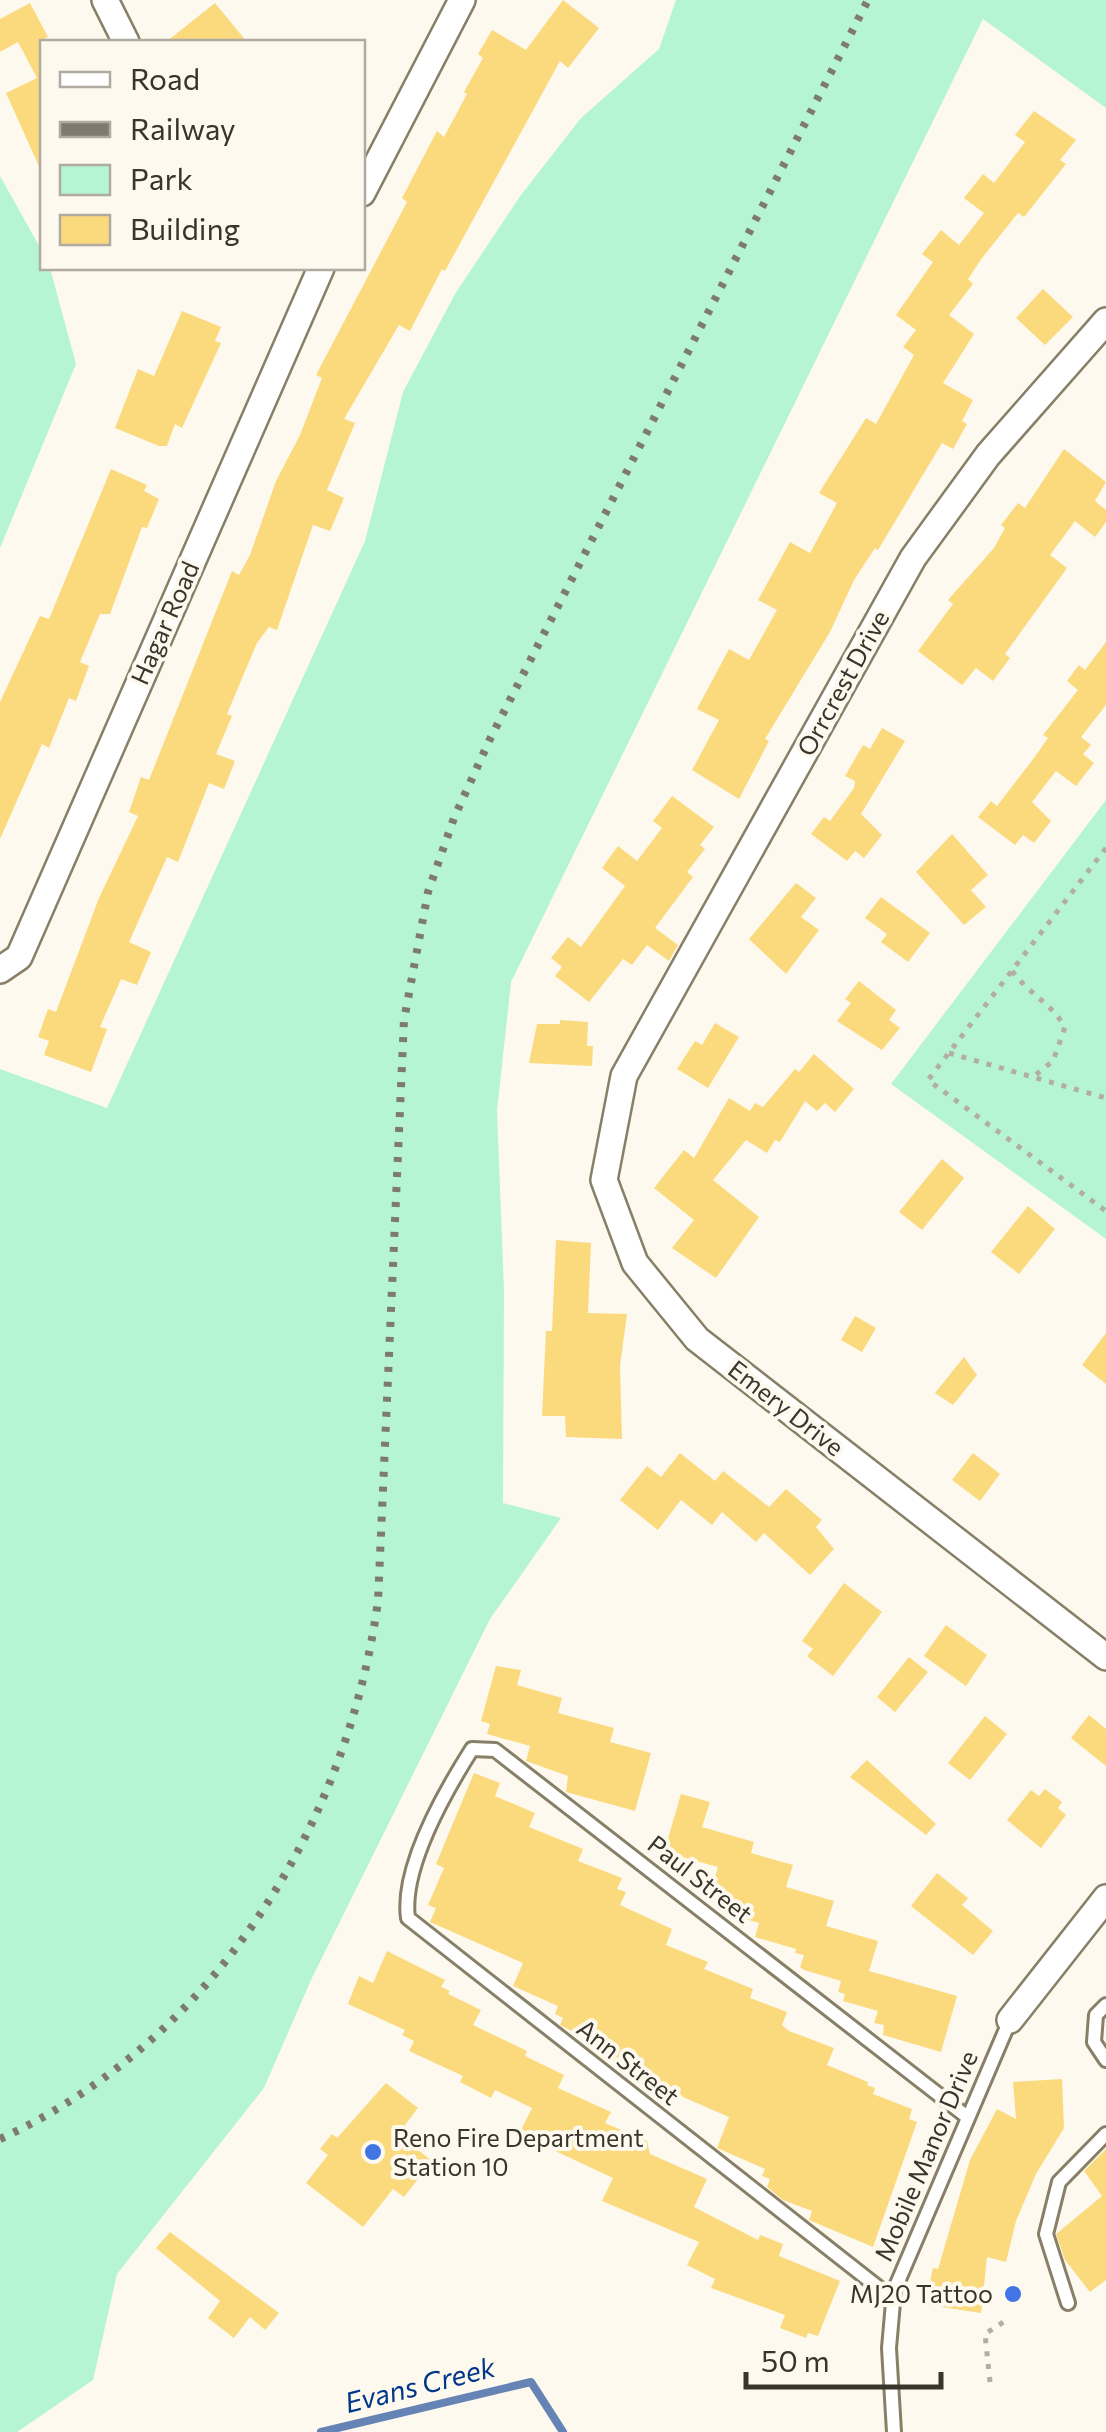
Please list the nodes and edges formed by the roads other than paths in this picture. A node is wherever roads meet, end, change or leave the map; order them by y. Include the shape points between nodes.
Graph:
1 (105, 0) edge
2 (462, 0) edge
3 (125, 40) edge
4 (365, 187) edge
5 (313, 271) edge
6 (1106, 321) edge
7 (0, 970) edge
8 (624, 1076) joint
9 (1106, 1657) edge
10 (429, 1829) joint
11 (1106, 1898) edge
12 (1106, 2005) edge
13 (1010, 2020) joint
14 (1106, 2060) edge
15 (966, 2116) junction
16 (1106, 2134) edge
17 (892, 2299) junction
18 (1068, 2303) dead end
19 (894, 2432) edge

1 - 3 street
2 - 4 street
5 - 7 street, Hagar Road via 19,958
6 - 8 street, Orrcrest Drive via 988,455 913,558
8 - 9 street, Emery Drive via 604,1180 634,1263 698,1340
10 - 15 lane, Paul Street via 472,1749 495,1750
10 - 17 lane, Ann Street via 406,1903 408,1918
11 - 13 street
12 - 14 lane via 1096,2015 1094,2042
13 - 15 lane, Mobile Manor Drive
15 - 17 lane, Mobile Manor Drive
16 - 18 lane via 1059,2182 1046,2234
17 - 19 lane, Mobile Manor Drive

